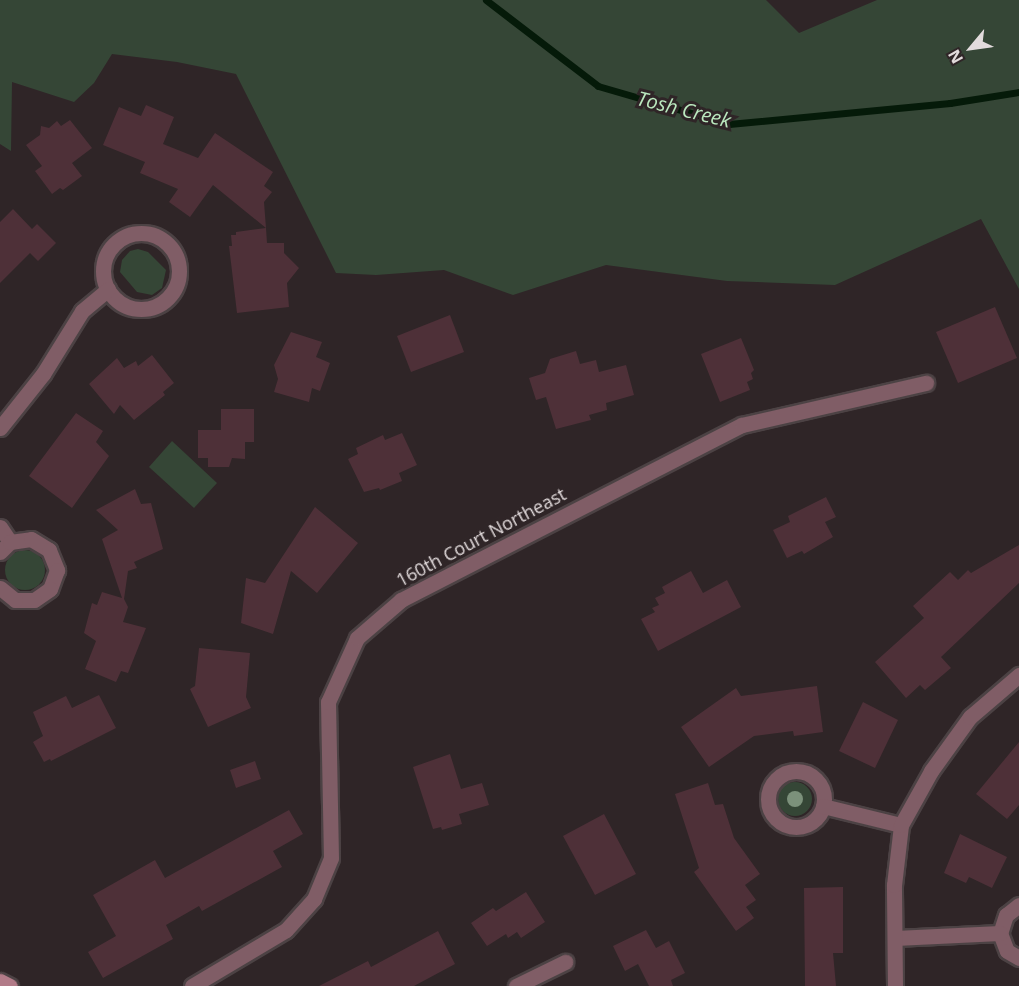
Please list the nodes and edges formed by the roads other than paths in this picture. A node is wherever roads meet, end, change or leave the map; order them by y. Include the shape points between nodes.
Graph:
1 (108, 289) junction
2 (926, 383) dead end
3 (0, 428) edge
4 (0, 526) edge
5 (5, 547) edge
6 (0, 588) edge
7 (1019, 675) edge
8 (823, 806) dead end
9 (901, 825) junction
10 (1019, 905) edge
11 (1000, 933) junction
12 (895, 938) junction
13 (1019, 958) edge
14 (565, 962) dead end
15 (0, 981) edge
16 (10, 986) edge
17 (192, 986) edge
18 (516, 986) edge
19 (895, 986) edge

1 - 1 street via 131,308 155,306 174,290 178,265 174,254 167,244 145,233 121,239 105,258 103,270
1 - 3 street via 82,311 43,374
2 - 17 street, 160th Court Northeast via 742,425 401,600 357,638 328,702 331,858 314,899 286,930
4 - 5 street
5 - 6 street via 31,539 41,543 55,559 55,580 50,589 34,600 15,600
7 - 9 street via 970,717 931,771
8 - 9 street
9 - 12 street via 894,885
10 - 11 street via 1006,915
11 - 12 street
11 - 13 street via 1007,951
12 - 19 street
14 - 18 street
15 - 16 main road

